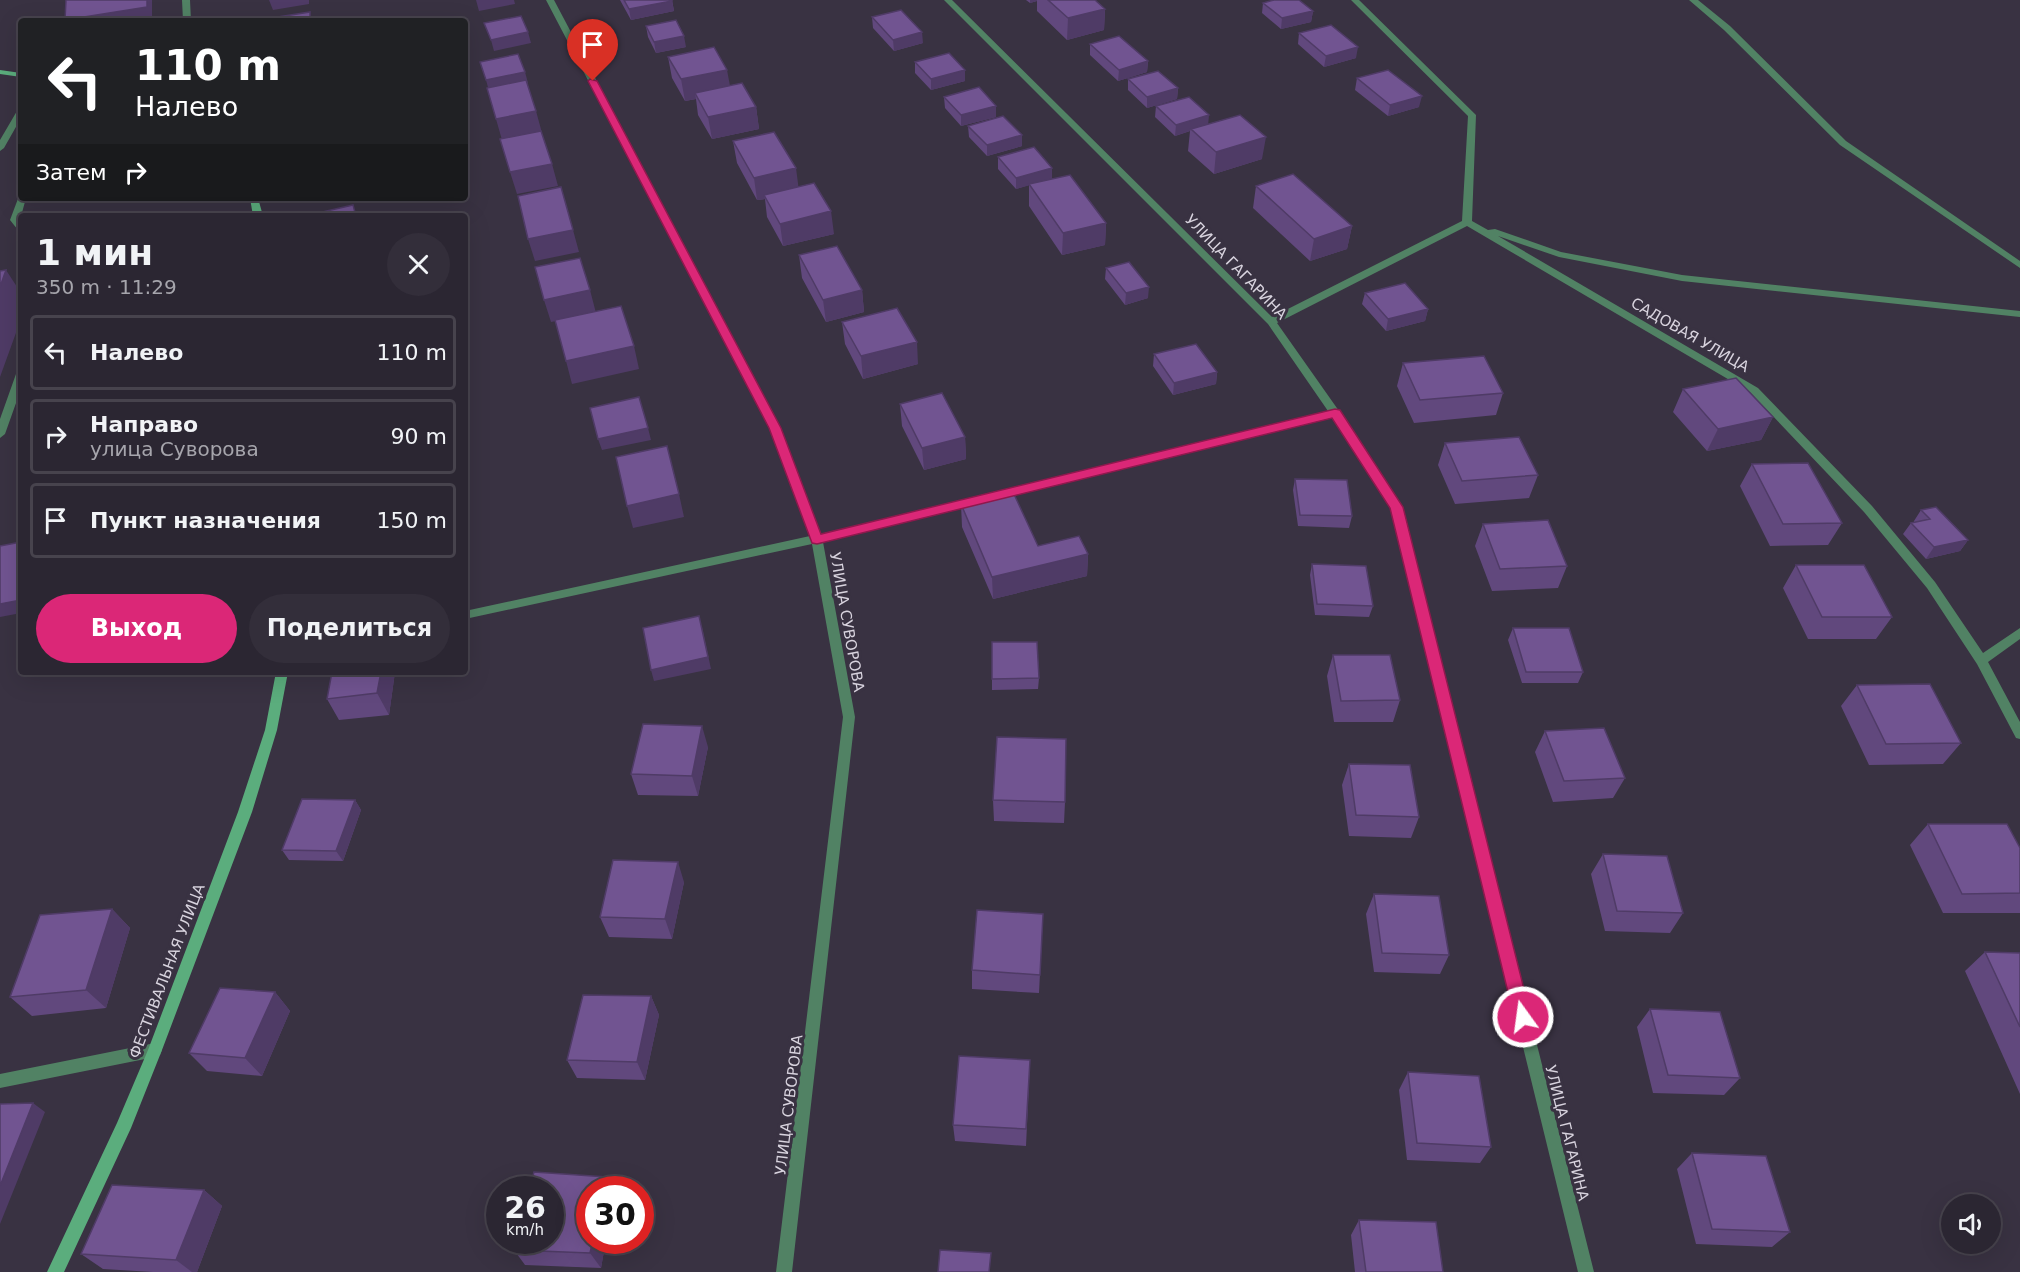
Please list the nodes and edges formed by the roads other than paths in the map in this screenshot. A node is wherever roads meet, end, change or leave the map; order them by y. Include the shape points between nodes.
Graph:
1 (186, 0) edge
2 (550, 0) edge
3 (948, 0) edge
4 (1355, 0) edge
5 (1693, 0) edge
6 (187, 18) edge
7 (0, 72) edge
8 (18, 75) edge
9 (18, 117) edge
10 (0, 148) edge
11 (21, 201) edge
12 (1467, 222) junction
13 (18, 224) edge
14 (2020, 265) edge
15 (2020, 314) edge
16 (1272, 322) junction
17 (18, 383) edge
18 (1335, 413) junction
19 (0, 434) edge
20 (817, 539) junction
21 (468, 614) edge
22 (2020, 633) edge
23 (1980, 662) junction
24 (281, 675) edge
25 (2020, 734) edge
26 (155, 1050) junction
27 (0, 1081) edge
28 (55, 1272) edge
29 (784, 1272) edge
30 (1586, 1272) edge

1 - 6 street
2 - 20 street, УЛИЦА СУВОРОВА via 775,428
3 - 16 street, УЛИЦА ГАГАРИНА
4 - 12 street via 1472,115
5 - 14 street via 1727,28 1843,143
7 - 8 main road
9 - 10 street
11 - 13 street via 15,220
12 - 15 street via 1559,254 1682,278
12 - 16 street
12 - 23 street, САДОВАЯ УЛИЦА via 1754,390 1868,509 1931,585
16 - 18 street, УЛИЦА ГАГАРИНА
17 - 19 street
18 - 20 street
18 - 30 street, УЛИЦА ГАГАРИНА via 1396,507
20 - 21 street
20 - 29 street, УЛИЦА СУВОРОВА via 849,717
22 - 23 street
23 - 25 street, САДОВАЯ УЛИЦА
24 - 26 main road, ФЕСТИВАЛЬНАЯ УЛИЦА via 271,730 245,812
26 - 27 street
26 - 28 main road, ФЕСТИВАЛЬНАЯ УЛИЦА

